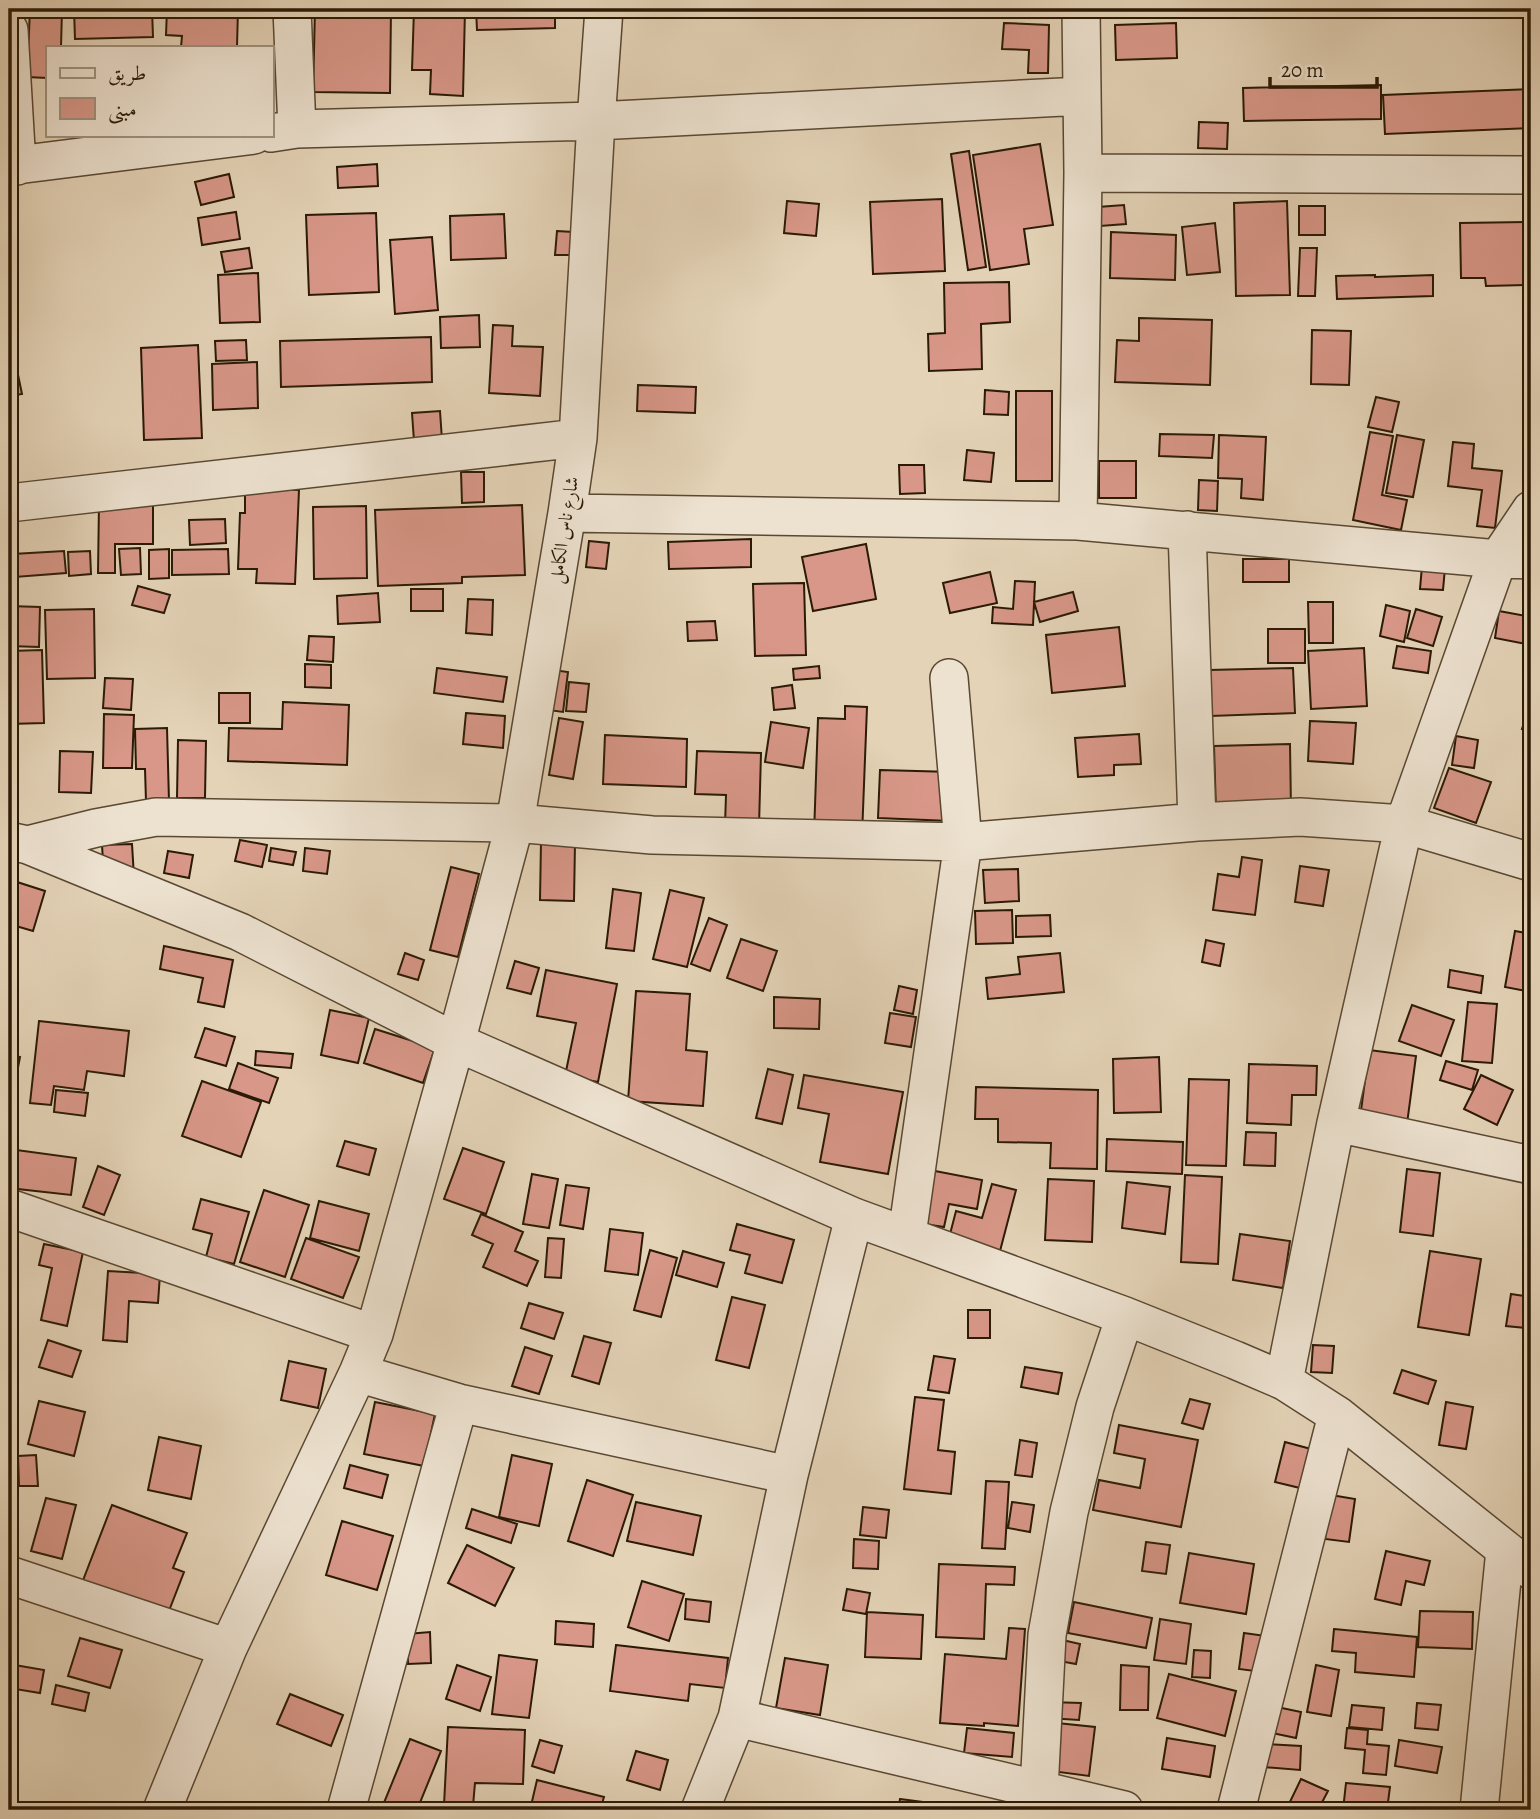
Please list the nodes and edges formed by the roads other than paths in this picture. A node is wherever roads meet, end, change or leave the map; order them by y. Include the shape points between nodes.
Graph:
1 (292, 9) edge
2 (604, 9) edge
3 (1081, 9) edge
4 (9, 30) edge
5 (1082, 96) junction
6 (596, 121) junction
7 (284, 131) edge
8 (246, 136) edge
9 (13, 166) edge
10 (1083, 173) junction
11 (1531, 174) edge
12 (578, 438) junction
13 (9, 503) edge
14 (1531, 510) edge
15 (567, 513) junction
16 (1078, 521) junction
17 (1187, 530) junction
18 (1515, 559) edge
19 (949, 678) dead end
20 (1197, 822) junction
21 (514, 823) junction
22 (1404, 824) junction
23 (963, 842) junction
24 (19, 843) edge
25 (1531, 862) edge
26 (456, 1042) junction
27 (1336, 1123) junction
28 (1531, 1165) edge
29 (9, 1208) edge
30 (853, 1217) junction
31 (907, 1235) junction
32 (1125, 1315) junction
33 (374, 1334) junction
34 (358, 1373) junction
35 (1284, 1381) junction
36 (459, 1403) junction
37 (1337, 1415) junction
38 (789, 1475) junction
39 (1518, 1560) edge
40 (9, 1575) edge
41 (228, 1648) junction
42 (737, 1718) junction
43 (1039, 1790) junction
44 (162, 1810) edge
45 (346, 1810) edge
46 (700, 1810) edge
47 (1124, 1810) edge
48 (1236, 1810) edge
49 (1479, 1810) edge

1 - 7 street
2 - 6 street, شارع ناس الكامل
3 - 5 street
4 - 9 street
5 - 6 street
5 - 10 street
6 - 7 street
6 - 12 street, شارع ناس الكامل
8 - 9 street
10 - 11 street
10 - 16 street
12 - 13 street
12 - 15 street, شارع ناس الكامل
14 - 18 street
15 - 16 street
15 - 21 street, شارع ناس الكامل
16 - 17 street
17 - 18 street
17 - 20 street
18 - 22 street
19 - 23 street
20 - 22 street via 1300,817
20 - 23 street
21 - 23 street via 652,835
21 - 24 street via 156,817
21 - 26 street, شارع ناس الكامل
22 - 25 street
22 - 27 street
23 - 31 street
24 - 26 street via 240,932
26 - 30 street
26 - 33 street, شارع ناس الكامل
27 - 28 street
27 - 35 street
29 - 33 street
30 - 31 street
30 - 38 street
31 - 32 street
32 - 35 street
32 - 43 street via 1069,1512 1047,1635
33 - 34 street, شارع ناس الكامل
34 - 36 street
34 - 41 street, شارع ناس الكامل
35 - 37 street
36 - 38 street
36 - 45 street
37 - 39 street
37 - 48 street
38 - 42 street
39 - 49 street
40 - 41 street
41 - 44 street, شارع ناس الكامل
42 - 43 street
42 - 46 street
43 - 47 street

